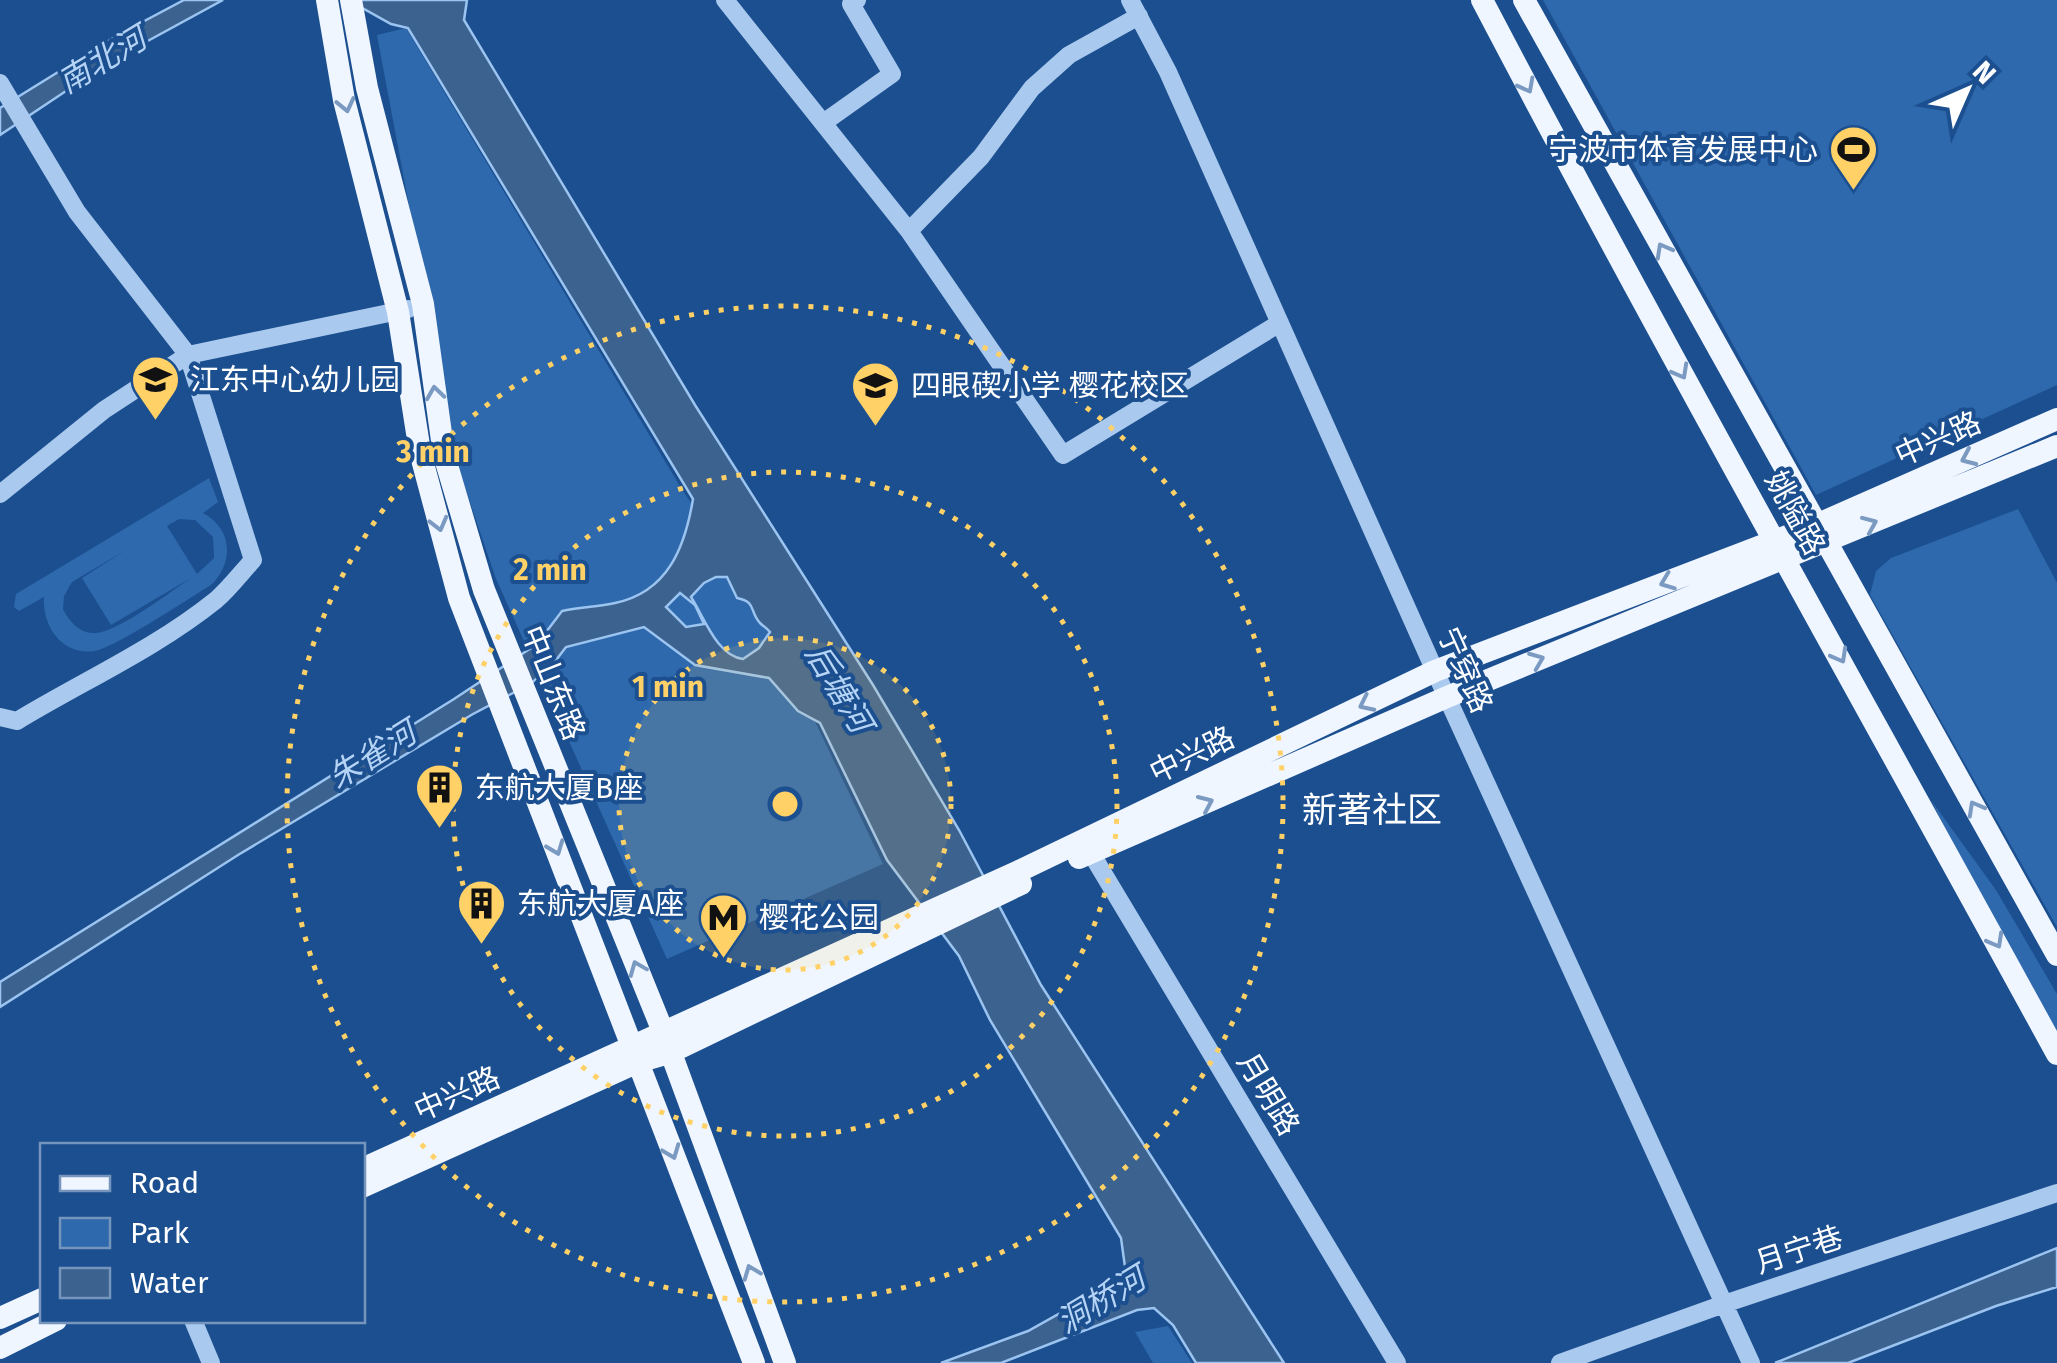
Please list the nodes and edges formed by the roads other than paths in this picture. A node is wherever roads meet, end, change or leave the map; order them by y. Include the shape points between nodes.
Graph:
1 (725, 0) edge
2 (857, 0) edge
3 (1482, 0) edge
4 (1524, 0) edge
5 (328, 4) edge
6 (1135, 8) edge
7 (353, 12) edge
8 (4, 91) edge
9 (823, 123) junction
10 (909, 232) junction
11 (423, 304) junction
12 (398, 312) junction
13 (1280, 324) junction
14 (188, 355) junction
15 (2057, 419) edge
16 (2057, 446) edge
17 (0, 494) edge
18 (1821, 534) junction
19 (1781, 549) junction
20 (1435, 671) junction
21 (1447, 697) junction
22 (0, 717) edge
23 (1091, 853) junction
24 (1020, 878) junction
25 (2057, 955) edge
26 (666, 1044) junction
27 (2057, 1054) edge
28 (635, 1055) junction
29 (365, 1168) edge
30 (365, 1186) edge
31 (2057, 1194) edge
32 (40, 1301) edge
33 (1724, 1304) junction
34 (0, 1318) edge
35 (50, 1323) edge
36 (194, 1323) edge
37 (0, 1348) edge
38 (1749, 1359) edge
39 (748, 1361) edge
40 (210, 1363) edge
41 (785, 1363) edge
42 (1398, 1363) edge
43 (1560, 1363) edge

1 - 9 street
2 - 9 street via 851,4 892,74
3 -> 19 main road, 姚隘路
18 -> 4 main road, 姚隘路
5 -> 12 main road, 中山东路 via 344,100
6 - 10 street via 1032,88 981,157
6 - 13 street, 宁穿路
7 - 11 main road, 中山东路
8 - 14 street via 76,212
9 - 10 street
10 - 13 street via 1062,455
11 - 12 street
26 -> 11 main road, 中山东路 via 484,590 444,454
12 - 14 street
12 -> 28 main road, 中山东路 via 420,452 459,598
13 - 20 street, 宁穿路
14 - 17 street via 104,410
14 - 22 street via 253,560 217,599 127,660 17,721
15 -> 18 main road, 中兴路
18 -> 16 main road, 中兴路
18 - 19 main road, 中兴路
25 -> 18 main road, 姚隘路
19 -> 20 main road, 中兴路
21 -> 19 main road, 中兴路
19 -> 27 main road, 姚隘路
20 - 21 street, 宁穿路
20 -> 24 main road, 中兴路
23 -> 21 main road, 中兴路
21 - 33 street, 宁穿路
23 - 24 main road, 中兴路
23 - 42 street, 月明路
24 - 26 main road, 中兴路, bridge
26 - 28 main road, 中兴路
41 -> 26 main road, 中山东路
28 - 29 main road, 中兴路
28 - 30 main road, 中兴路
28 -> 39 main road, 中山东路
31 - 33 street, 月宁巷
32 - 34 main road
33 - 38 street, 宁穿路
33 - 43 street, 月宁巷
35 - 37 main road
36 - 40 street

